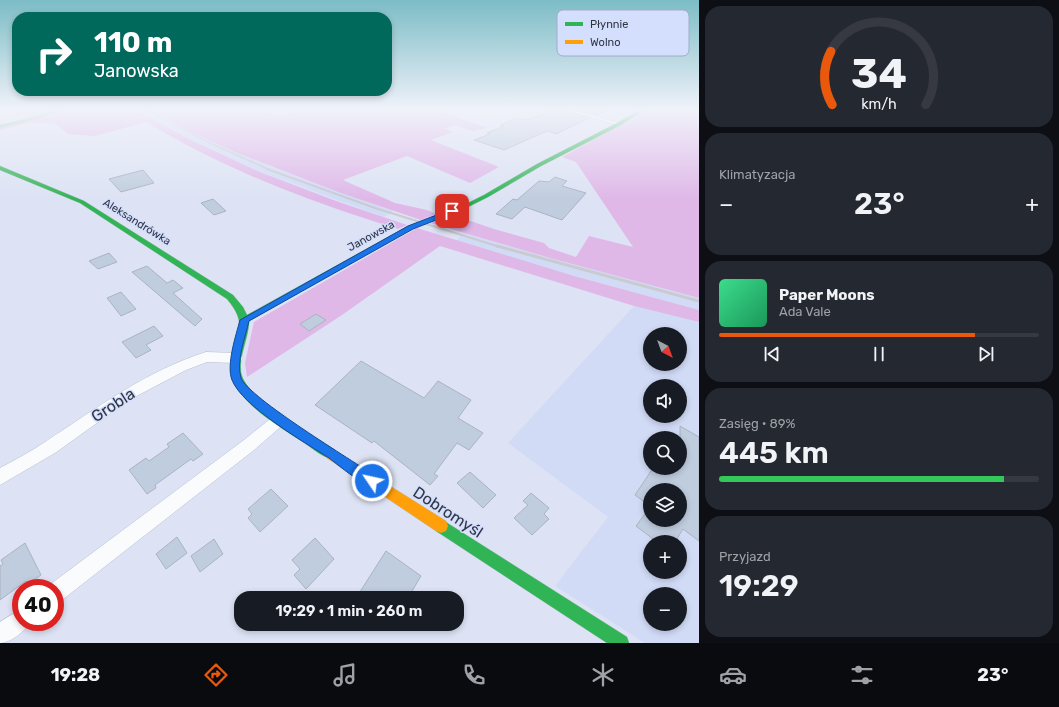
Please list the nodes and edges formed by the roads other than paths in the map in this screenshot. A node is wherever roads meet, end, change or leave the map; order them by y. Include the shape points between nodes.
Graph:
1 (590, 139) edge
2 (0, 168) edge
3 (244, 320) junction
4 (236, 358) junction
5 (280, 419) junction
6 (0, 477) edge
7 (64, 586) edge
8 (12, 626) edge
9 (0, 635) edge
10 (621, 643) edge

1 - 3 street, Janowska via 464,207 410,227
2 - 3 street, Aleksandrówka via 98,212 224,292 240,309
3 - 4 street, Dobromyśl via 244,330
4 - 5 street, Dobromyśl via 236,379 242,389
4 - 6 street, Grobla via 206,357 181,366 124,396 49,448
5 - 7 street
5 - 10 street, Dobromyśl
8 - 9 street

